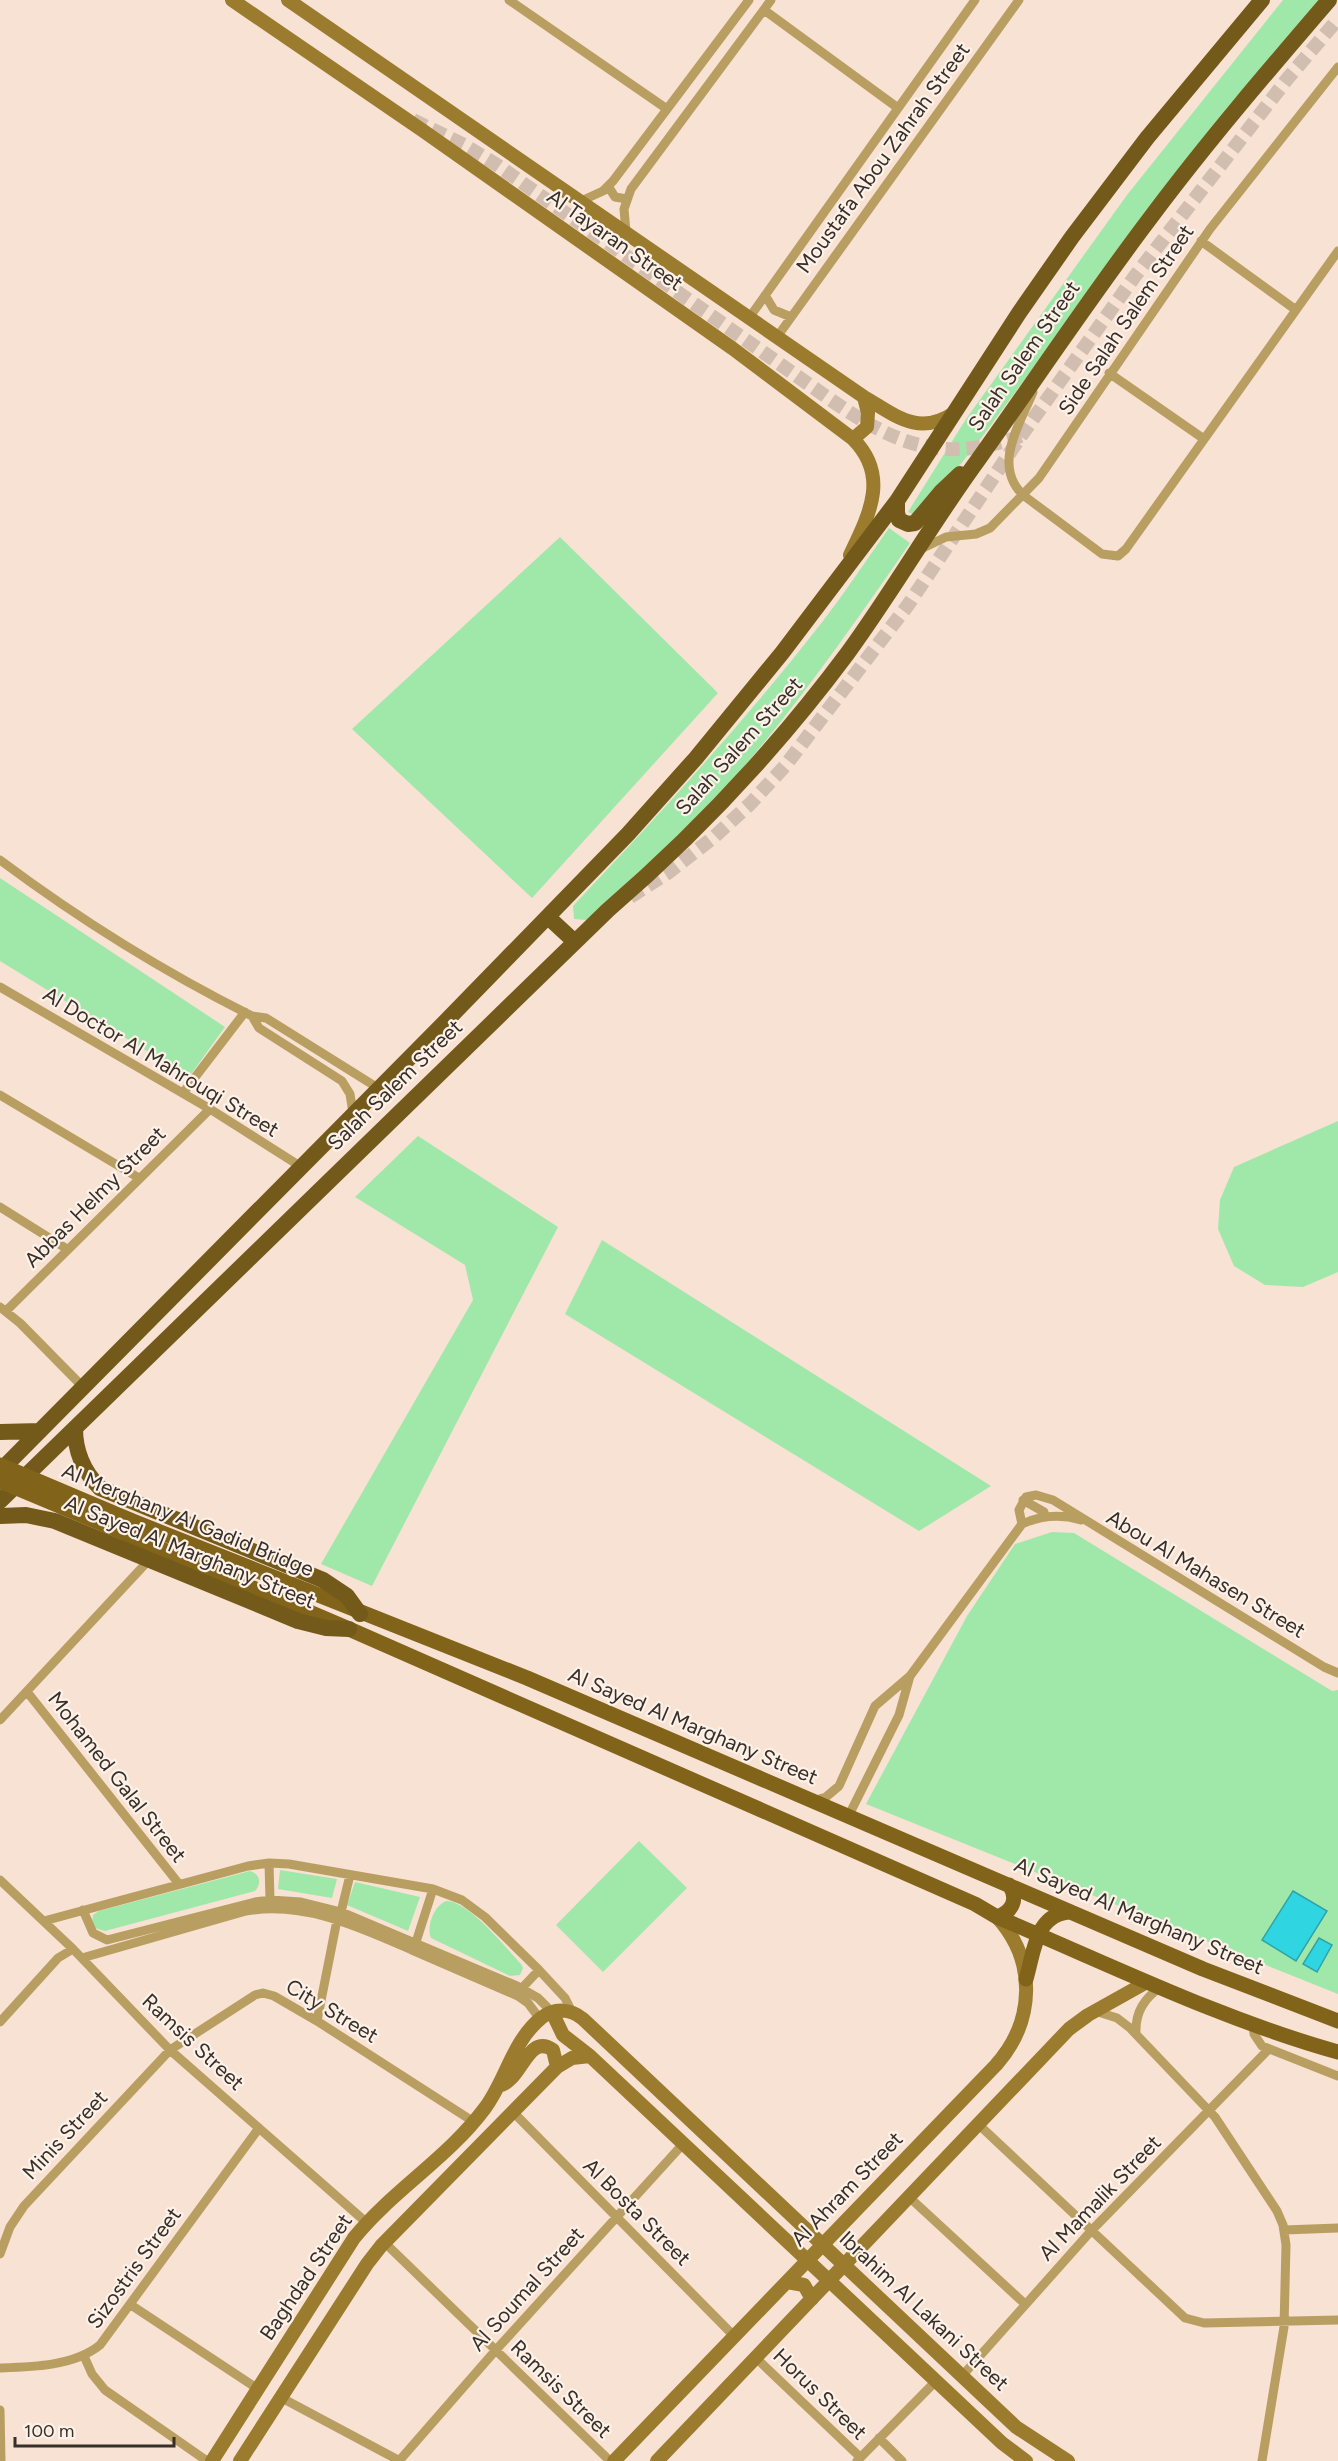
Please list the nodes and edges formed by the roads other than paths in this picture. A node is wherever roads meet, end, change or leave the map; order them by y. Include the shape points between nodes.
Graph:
1 (232, 0) edge
2 (288, 0) edge
3 (509, 0) edge
4 (749, 0) edge
5 (771, 0) edge
6 (975, 0) edge
7 (1019, 0) edge
8 (1262, 0) edge
9 (1329, 0) edge
10 (1338, 4) edge
11 (764, 10) junction
12 (1303, 30) junction
13 (1338, 67) edge
14 (898, 108) junction
15 (667, 109) junction
16 (608, 186) junction
17 (627, 199) junction
18 (581, 201) junction
19 (626, 232) junction
20 (1201, 241) junction
21 (1338, 251) edge
22 (765, 295) junction
23 (1296, 310) junction
24 (791, 317) junction
25 (749, 318) junction
26 (777, 337) junction
27 (1109, 373) junction
28 (1041, 374) junction
29 (864, 397) junction
30 (954, 413) junction
31 (1204, 439) junction
32 (853, 440) junction
33 (976, 463) junction
34 (1023, 495) junction
35 (897, 501) junction
36 (915, 552) junction
37 (843, 570) junction
38 (0, 860) edge
39 (548, 917) junction
40 (575, 942) junction
41 (0, 987) edge
42 (249, 1014) junction
43 (378, 1088) junction
44 (183, 1093) junction
45 (0, 1095) edge
46 (210, 1109) junction
47 (353, 1114) junction
48 (303, 1168) junction
49 (138, 1178) junction
50 (0, 1207) edge
51 (67, 1249) junction
52 (3, 1309) edge
53 (84, 1388) junction
54 (75, 1428) junction
55 (40, 1431) junction
56 (0, 1432) edge
57 (0, 1465) edge
58 (0, 1472) edge
59 (0, 1481) edge
60 (110, 1492) junction
61 (1049, 1498) junction
62 (1023, 1500) junction
63 (0, 1501) edge
64 (1043, 1515) junction
65 (0, 1516) edge
66 (1088, 1522) junction
67 (1022, 1524) junction
68 (86, 1534) junction
69 (149, 1560) junction
70 (360, 1614) junction
71 (380, 1622) junction
72 (349, 1629) junction
73 (372, 1639) junction
74 (1338, 1672) edge
75 (910, 1676) junction
76 (28, 1693) junction
77 (0, 1720) edge
78 (810, 1801) junction
79 (848, 1817) junction
80 (269, 1863) junction
81 (350, 1875) junction
82 (0, 1880) edge
83 (178, 1884) junction
84 (1009, 1885) junction
85 (433, 1889) junction
86 (270, 1900) junction
87 (83, 1910) junction
88 (1071, 1912) junction
89 (339, 1916) junction
90 (997, 1917) junction
91 (44, 1921) junction
92 (1038, 1934) junction
93 (416, 1942) junction
94 (73, 1948) junction
95 (82, 1958) junction
96 (539, 1970) junction
97 (1026, 1979) junction
98 (1154, 1985) junction
99 (522, 1989) junction
100 (1094, 2011) junction
101 (546, 2015) junction
102 (578, 2015) junction
103 (317, 2021) junction
104 (1338, 2021) edge
105 (0, 2022) edge
106 (1253, 2024) junction
107 (1136, 2033) junction
108 (563, 2036) junction
109 (170, 2049) junction
110 (1269, 2049) junction
111 (1338, 2052) edge
112 (590, 2056) junction
113 (557, 2067) junction
114 (1338, 2076) edge
115 (498, 2086) junction
116 (1210, 2110) junction
117 (514, 2113) junction
118 (474, 2122) junction
119 (978, 2124) junction
120 (258, 2128) junction
121 (683, 2144) junction
122 (909, 2197) junction
123 (616, 2217) junction
124 (367, 2223) junction
125 (1338, 2228) edge
126 (1284, 2230) junction
127 (1091, 2231) junction
128 (384, 2242) junction
129 (823, 2245) junction
130 (1, 2247) edge
131 (808, 2260) junction
132 (844, 2264) junction
133 (830, 2280) junction
134 (787, 2282) junction
135 (812, 2299) junction
136 (1025, 2304) junction
137 (131, 2305) junction
138 (1338, 2320) edge
139 (1284, 2321) junction
140 (734, 2336) junction
141 (495, 2351) junction
142 (84, 2356) junction
143 (756, 2358) junction
144 (0, 2368) edge
145 (962, 2376) junction
146 (936, 2381) junction
147 (258, 2389) junction
148 (280, 2397) junction
149 (0, 2410) edge
150 (879, 2438) junction
151 (858, 2459) edge
152 (1, 2461) edge
153 (207, 2461) edge
154 (212, 2461) edge
155 (240, 2461) edge
156 (400, 2461) edge
157 (612, 2461) edge
158 (657, 2461) edge
159 (902, 2461) edge
160 (1024, 2461) edge
161 (1068, 2461) edge
162 (1262, 2461) edge

1 - 32 main road, Al Tayaran Street via 732,348
2 - 18 main road, Al Tayaran Street
3 - 15 street
4 - 15 street
5 - 11 street
6 - 14 street, Moustafa Abou Zahrah Street
7 - 24 street, Moustafa Abou Zahrah Street
8 - 30 highway, Salah Salem Street via 1147,138 1072,237
9 - 12 highway, Salah Salem Street
10 - 12 highway
11 - 14 street
11 - 17 street
12 - 28 highway, Salah Salem Street via 1163,201
13 - 20 street, Side Salah Salem Street
14 - 22 street, Moustafa Abou Zahrah Street
15 - 16 street
16 - 17 street via 615,197
16 - 18 street
17 - 19 street
18 - 19 main road, Al Tayaran Street
19 - 25 main road, Al Tayaran Street
20 - 23 street
20 - 27 street, Side Salah Salem Street
21 - 23 street
22 - 24 street via 774,310
22 - 25 street, Moustafa Abou Zahrah Street
23 - 31 street
24 - 26 street, Moustafa Abou Zahrah Street
25 - 26 main road, Al Tayaran Street
26 - 29 main road, Al Tayaran Street
27 - 31 street
27 - 34 street, Side Salah Salem Street via 1053,459
28 - 33 highway, Salah Salem Street
28 - 34 street via 1009,455 1011,478
29 - 30 main road, Al Tayaran Street via 917,424 936,422
29 - 32 main road via 867,428
30 - 35 highway, Salah Salem Street
31 - 34 street via 1118,556 1102,554
32 - 37 main road, Al Tayaran Street via 868,459 874,489 867,518
33 - 35 highway via 951,482 915,523 908,525 899,520
33 - 36 highway, Salah Salem Street
34 - 36 street, Side Salah Salem Street via 985,531 946,537
35 - 37 highway, Salah Salem Street
36 - 40 highway, Salah Salem Street via 844,657 765,755 700,824
37 - 39 highway, Salah Salem Street via 711,741
38 - 42 street via 163,967
39 - 40 highway
39 - 43 highway, Salah Salem Street
40 - 54 highway, Salah Salem Street
41 - 44 street, Al Doctor Al Mahrouqi Street
42 - 43 street via 266,1018
42 - 44 street
42 - 47 street via 260,1028 342,1082 353,1100
43 - 47 highway, Salah Salem Street
44 - 46 street, Al Doctor Al Mahrouqi Street
45 - 49 street
46 - 48 street, Al Doctor Al Mahrouqi Street
46 - 49 street, Abbas Helmy Street
47 - 48 highway, Salah Salem Street
48 - 53 highway, Salah Salem Street
49 - 51 street, Abbas Helmy Street
50 - 51 street
51 - 52 street, Abbas Helmy Street
52 - 53 street
53 - 55 highway, Salah Salem Street
54 - 60 highway, Al Sayed Al Marghany Street via 82,1464 100,1488
54 - 63 highway, Salah Salem Street
55 - 56 highway
55 - 58 highway, Salah Salem Street
57 - 70 main road, Al Merghany Al Gadid Bridge, bridge
59 - 72 main road, Al Merghany Al Gadid Bridge, bridge
60 - 68 highway via 92,1510
60 - 70 highway, Al Sayed Al Marghany Street via 323,1580 347,1596
61 - 62 street via 1030,1494
61 - 64 street
61 - 66 street, Abou Al Mahasen Street
62 - 64 street
62 - 67 street via 1019,1510
64 - 66 street, Abou Al Mahasen Street
64 - 67 street, Abou Al Mahasen Street
65 - 68 highway, Al Sayed Al Marghany Street via 41,1517
66 - 74 street, Abou Al Mahasen Street
67 - 75 street
68 - 69 highway, Al Sayed Al Marghany Street
69 - 72 highway, Al Sayed Al Marghany Street via 298,1621
69 - 76 street
70 - 71 main road, Al Sayed Al Marghany Street
71 - 73 main road
71 - 78 main road, Al Sayed Al Marghany Street via 536,1682
72 - 73 main road, Al Sayed Al Marghany Street
73 - 90 main road, Al Sayed Al Marghany Street
75 - 78 street via 871,1712 839,1786 826,1797
75 - 79 street via 899,1715
76 - 77 street
76 - 83 street, Mohamed Galal Street
78 - 79 main road, Al Sayed Al Marghany Street
79 - 84 main road, Al Sayed Al Marghany Street
80 - 81 street, Ibrahim Al Lakani Street
80 - 83 street, Ibrahim Al Lakani Street
80 - 86 street
81 - 85 street, Ibrahim Al Lakani Street
81 - 89 street
82 - 91 street, Ramsis Street
83 - 87 street, Ibrahim Al Lakani Street
84 - 88 main road, Al Sayed Al Marghany Street
84 - 90 main road via 1013,1905
85 - 93 street
85 - 96 street, Ibrahim Al Lakani Street via 481,1913
86 - 87 street, Ibrahim Al Lakani Street via 107,1940 93,1933
86 - 89 street, Ibrahim Al Lakani Street via 308,1903
87 - 91 street, Ibrahim Al Lakani Street
88 - 92 main road via 1050,1917
88 - 104 main road, Al Sayed Al Marghany Street via 1216,1975
89 - 93 street, Ibrahim Al Lakani Street
89 - 95 street, Ibrahim Al Lakani Street via 292,1909 255,1910
89 - 101 street, Ibrahim Al Lakani Street via 518,1996
89 - 103 street
90 - 92 main road, Al Sayed Al Marghany Street
90 - 97 main road, Al Ahram Street via 1017,1945
91 - 94 street, Ramsis Street
92 - 97 main road
92 - 98 main road, Al Sayed Al Marghany Street
93 - 99 street, Ibrahim Al Lakani Street
94 - 95 street, Ramsis Street
94 - 105 street via 58,1958
95 - 109 street, Ramsis Street
96 - 99 street
96 - 102 street, Ibrahim Al Lakani Street
97 - 129 main road, Al Ahram Street via 1022,2023 1005,2054
98 - 100 main road
98 - 106 main road, Al Sayed Al Marghany Street
98 - 107 street via 1139,2010
99 - 101 street, Ibrahim Al Lakani Street
100 - 107 street via 1117,2018
100 - 119 main road via 1069,2029
101 - 102 main road
101 - 108 main road, Ibrahim Al Lakani Street
101 - 115 main road, Baghdad Street via 519,2044
102 - 108 main road
102 - 129 main road, Ibrahim Al Lakani Street
103 - 109 street, City Street via 273,1996 259,1994
103 - 118 street, City Street
106 - 110 street via 1257,2041
106 - 111 main road, Al Sayed Al Marghany Street
107 - 116 street
108 - 112 main road, Ibrahim Al Lakani Street
109 - 120 street, Ramsis Street
109 - 130 street, Minis Street via 24,2206
110 - 114 street
110 - 116 street, Al Mamalik Street
112 - 113 main road, Baghdad Street via 572,2058
112 - 121 main road, Ibrahim Al Lakani Street
113 - 115 main road via 553,2050 537,2047 512,2080
113 - 117 main road, Baghdad Street
115 - 118 main road, Baghdad Street
116 - 126 street via 1277,2211
116 - 127 street, Al Mamalik Street
117 - 123 street, Al Bosta Street
117 - 128 main road, Baghdad Street
118 - 124 main road, Baghdad Street
119 - 122 main road
119 - 127 street
120 - 124 street, Ramsis Street
120 - 137 street, Sizostris Street
121 - 123 street, Al Soumal Street
121 - 131 main road, Ibrahim Al Lakani Street
122 - 132 main road
122 - 136 street
123 - 140 street, Al Bosta Street
123 - 141 street, Al Soumal Street
124 - 147 main road, Baghdad Street
125 - 126 street
126 - 139 street
127 - 136 street, Al Mamalik Street
127 - 139 street via 1185,2318 1204,2323
128 - 141 street, Ramsis Street
128 - 148 main road, Baghdad Street
129 - 131 main road, Al Ahram Street
129 - 132 main road, Ibrahim Al Lakani Street
131 - 133 main road, Ibrahim Al Lakani Street
131 - 134 main road, Al Ahram Street
132 - 133 main road
132 - 145 main road, Ibrahim Al Lakani Street
133 - 135 main road
133 - 146 main road, Ibrahim Al Lakani Street
134 - 135 main road via 804,2285
134 - 140 main road, Al Ahram Street
135 - 143 main road
136 - 145 street, Al Mamalik Street
137 - 142 street, Sizostris Street via 105,2340
137 - 147 street
138 - 139 street
139 - 162 street
140 - 157 main road, Al Ahram Street
141 - 156 street, Al Soumal Street
141 - 157 street, Ramsis Street
142 - 144 street, Sizostris Street via 64,2362
142 - 153 street via 102,2387
143 - 151 street, Horus Street
143 - 158 main road
145 - 161 main road, Ibrahim Al Lakani Street via 1016,2427
146 - 150 street
146 - 160 main road, Ibrahim Al Lakani Street
147 - 154 main road, Baghdad Street
148 - 155 main road, Baghdad Street
148 - 156 street
149 - 152 street
150 - 151 street
150 - 159 street

